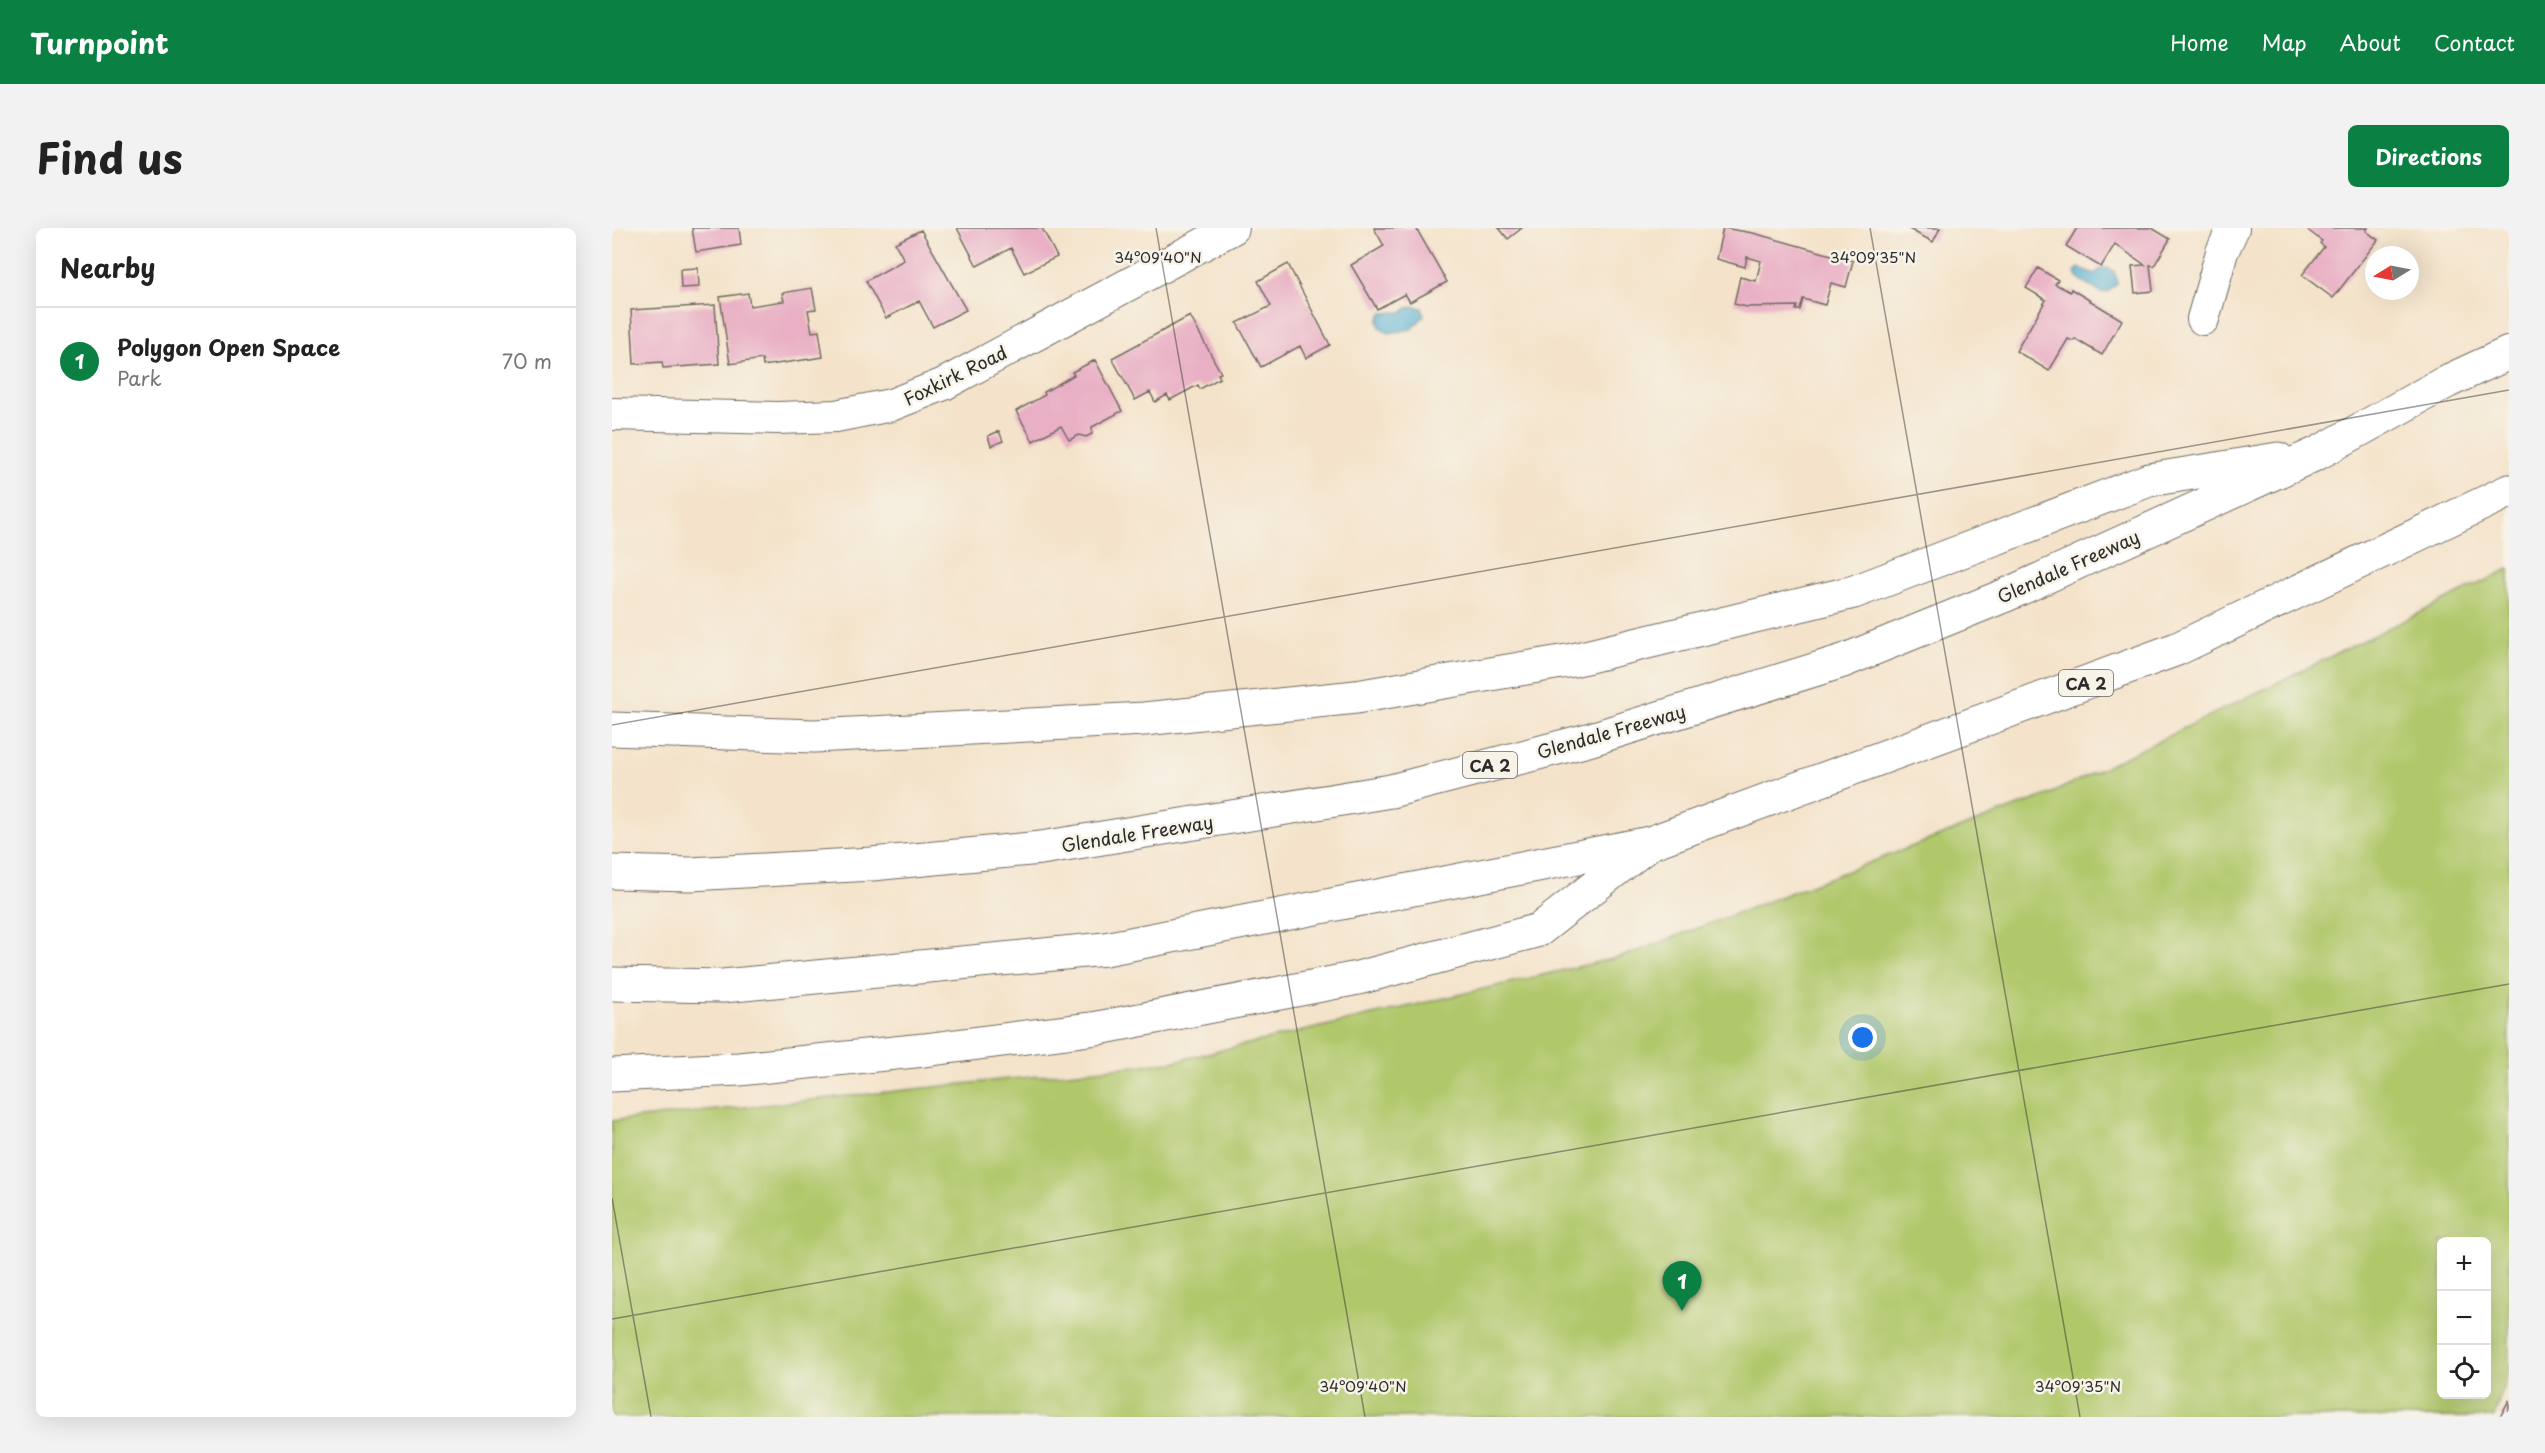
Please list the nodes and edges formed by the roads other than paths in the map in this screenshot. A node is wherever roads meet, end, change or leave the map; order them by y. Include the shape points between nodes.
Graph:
1 (1233, 228) edge
2 (2233, 228) edge
3 (2203, 319) dead end
4 (2509, 353) edge
5 (612, 414) edge
6 (2318, 453) junction
7 (2509, 491) edge
8 (612, 729) edge
9 (1650, 843) junction
10 (612, 872) edge
11 (612, 984) edge
12 (612, 1075) edge

1 - 5 street, Foxkirk Road via 944,384 891,405 836,416 778,418
2 - 3 street
4 - 6 highway, Glendale Freeway / CA 2 via 2448,381
6 - 8 highway via 2149,480 1854,592 1573,660 1356,697 1144,719 814,736
6 - 10 highway, Glendale Freeway / CA 2 via 2006,595 1843,661 1588,740 1402,788 1041,848 872,864 691,874
7 - 9 highway, CA 2 via 2178,649
9 - 11 highway, CA 2 via 1105,949 723,986
9 - 12 highway via 1539,930 1358,978 1098,1028 1029,1037 739,1069

